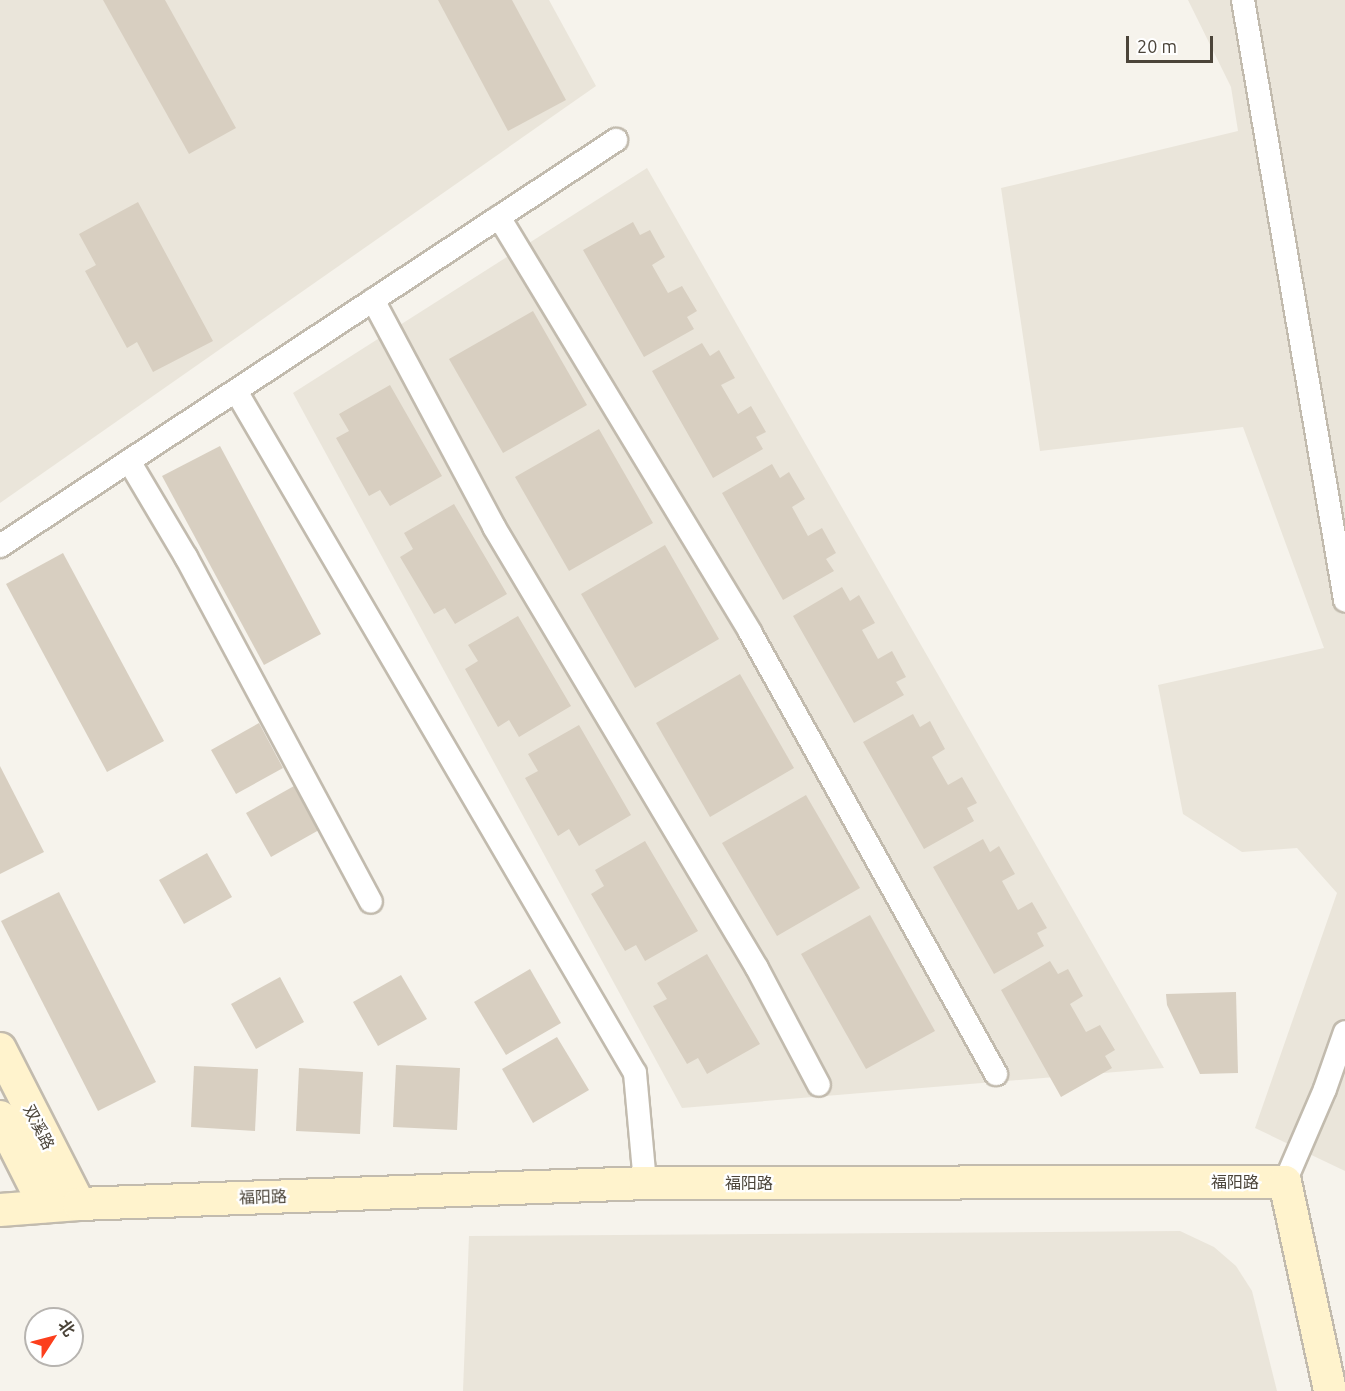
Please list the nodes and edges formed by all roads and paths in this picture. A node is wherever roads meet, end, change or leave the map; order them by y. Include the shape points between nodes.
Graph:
1 (1243, 0) edge
2 (616, 140) dead end
3 (499, 217) junction
4 (373, 300) junction
5 (237, 391) junction
6 (129, 461) junction
7 (0, 546) edge
8 (1345, 600) edge
9 (371, 902) dead end
10 (1345, 1032) edge
11 (0, 1049) edge
12 (996, 1074) dead end
13 (819, 1085) dead end
14 (1335, 1086) edge
15 (0, 1117) edge
16 (1285, 1182) junction
17 (645, 1183) junction
18 (79, 1204) junction
19 (45, 1206) junction
20 (0, 1210) edge
21 (1330, 1391) edge

1 - 8 street
2 - 3 street
3 - 4 street
3 - 12 street via 750,632
4 - 5 street
4 - 13 street via 495,526 751,957
5 - 6 street
5 - 17 street via 635,1073
6 - 7 street
6 - 9 street via 186,557
10 - 14 street
11 - 18 street, 双溪路
14 - 16 street
15 - 19 street, 双溪路
16 - 17 street, 福阳路
16 - 21 street
17 - 18 street, 福阳路
18 - 19 street, 福阳路
19 - 20 street, 福阳路

